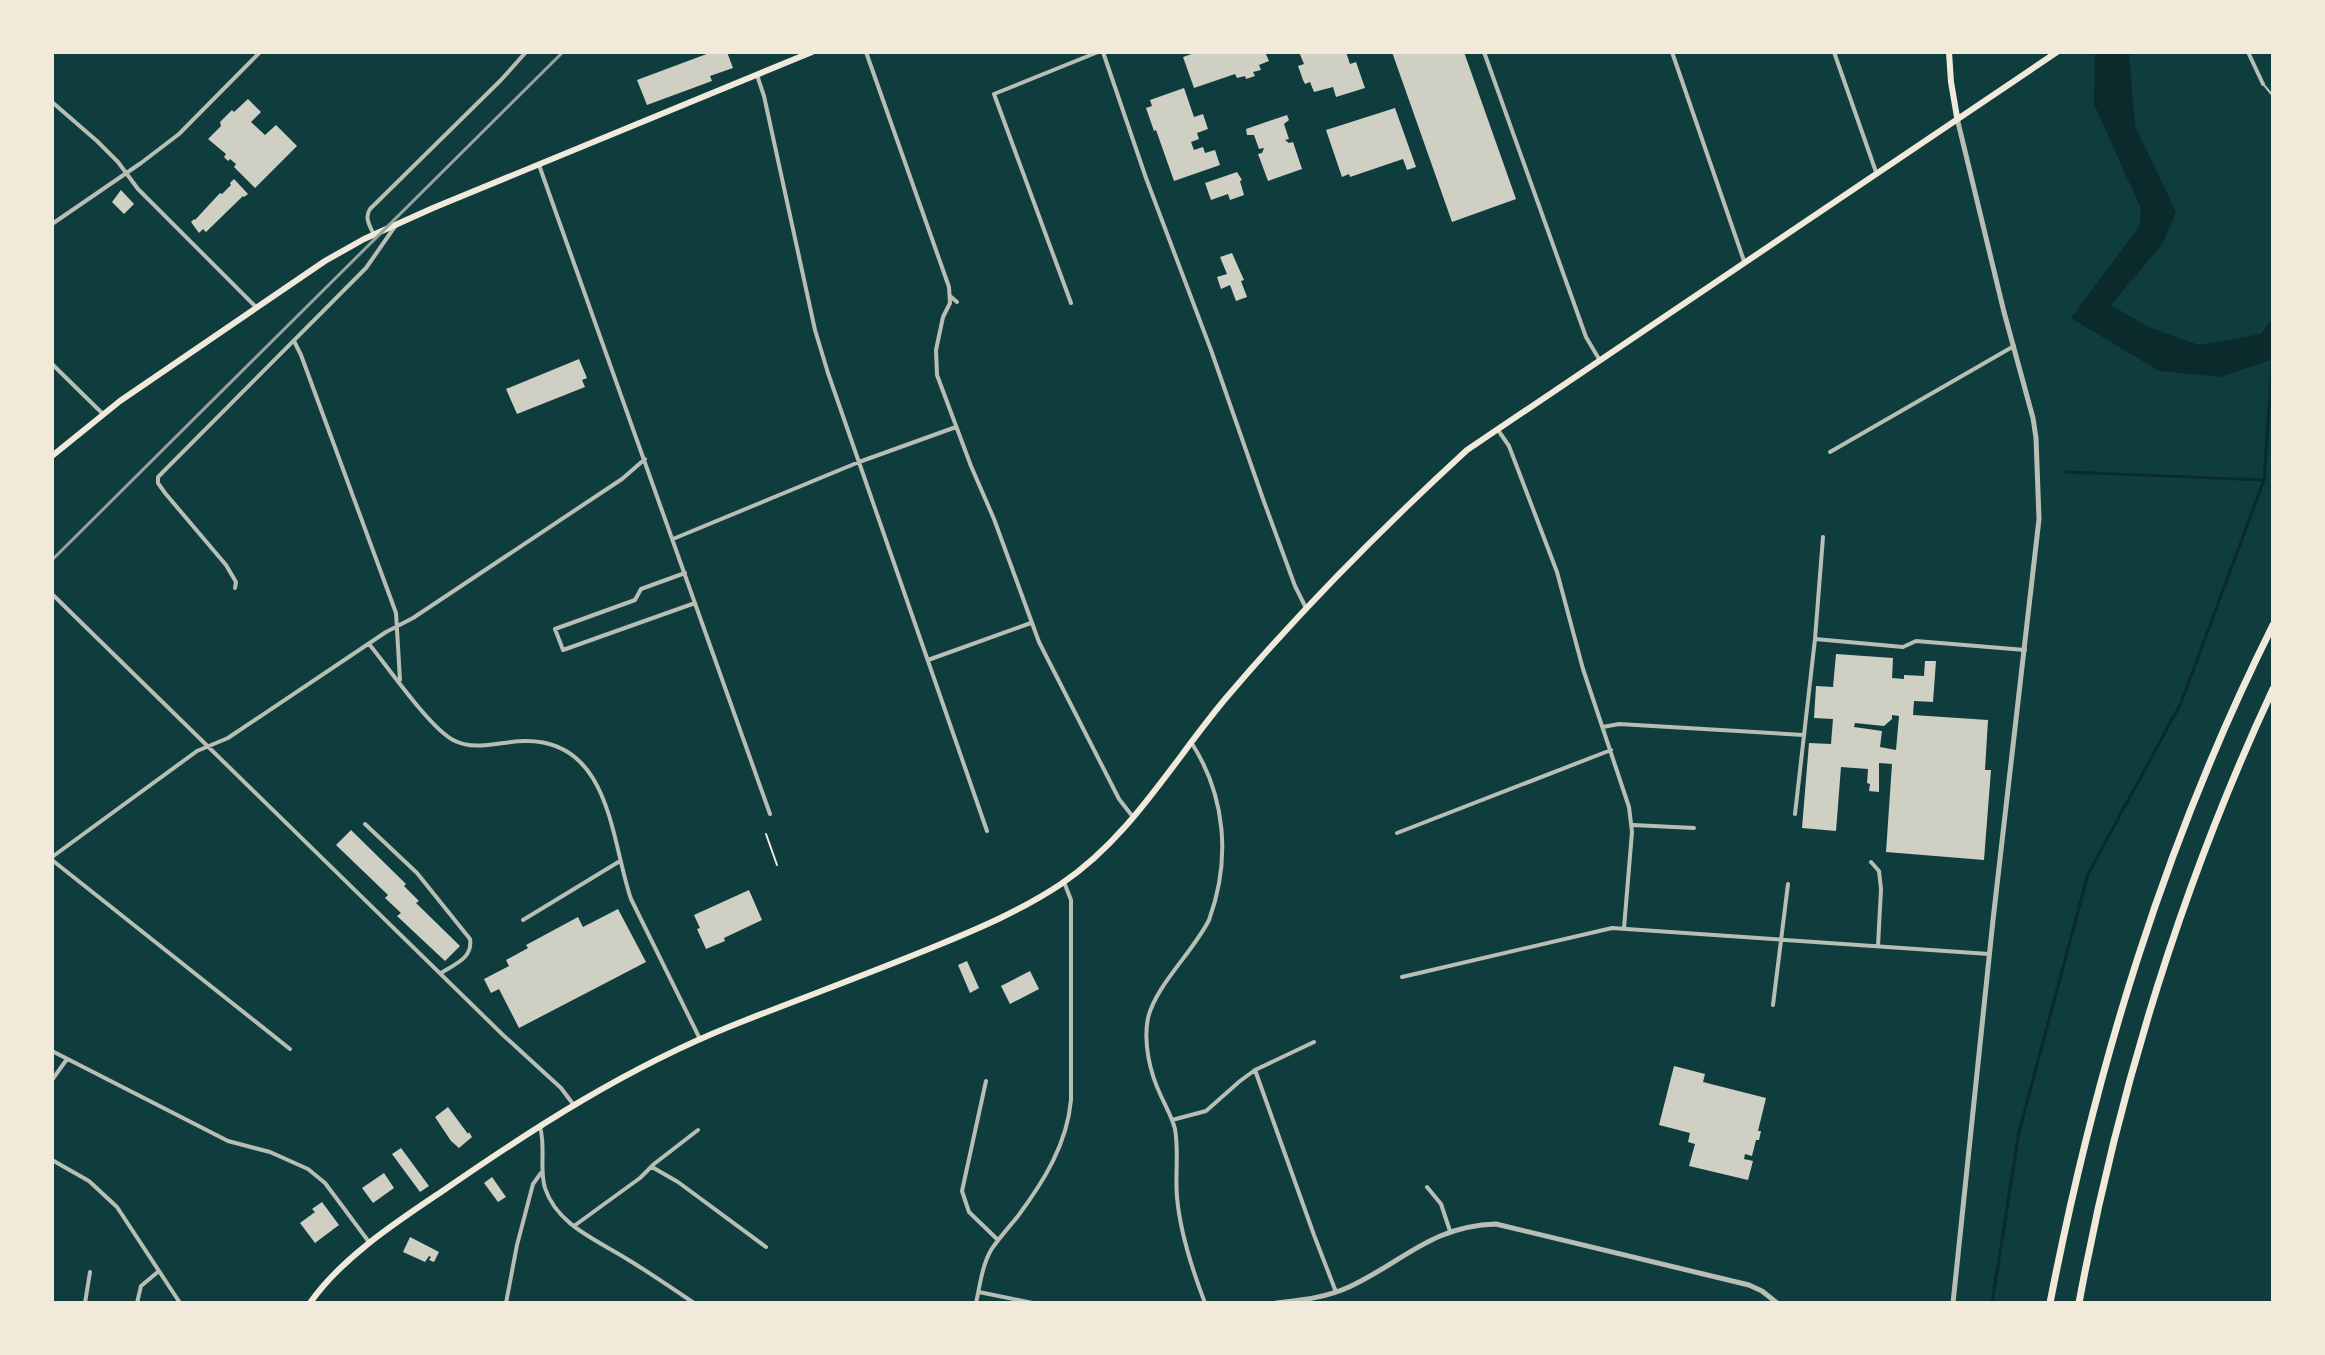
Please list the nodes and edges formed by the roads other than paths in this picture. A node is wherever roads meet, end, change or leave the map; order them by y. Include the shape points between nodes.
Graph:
1 (260, 52) edge
2 (526, 52) edge
3 (811, 52) edge
4 (866, 52) edge
5 (1100, 52) edge
6 (1484, 52) edge
7 (1672, 52) edge
8 (1834, 52) edge
9 (1949, 52) edge
10 (2057, 52) edge
11 (2248, 52) edge
12 (757, 75) junction
13 (2263, 84) joint
14 (2273, 96) edge
15 (52, 102) edge
16 (1957, 117) junction
17 (539, 165) junction
18 (1876, 172) junction
19 (126, 173) junction
20 (52, 224) edge
21 (397, 225) junction
22 (374, 235) junction
23 (1744, 261) junction
24 (950, 296) junction
25 (957, 302) dead end
26 (1071, 303) dead end
27 (257, 308) junction
28 (294, 341) junction
29 (2014, 346) junction
30 (1599, 359) junction
31 (52, 364) edge
32 (103, 414) junction
33 (956, 427) junction
34 (1497, 428) junction
35 (1830, 452) dead end
36 (52, 456) edge
37 (645, 459) junction
38 (859, 462) junction
39 (1823, 537) dead end
40 (673, 539) junction
41 (685, 573) junction
42 (235, 588) dead end
43 (52, 594) edge
44 (695, 603) junction
45 (1306, 608) junction
46 (1031, 623) junction
47 (2273, 625) edge
48 (398, 627) junction
49 (1815, 639) junction
50 (369, 644) junction
51 (2025, 650) junction
52 (927, 660) junction
53 (400, 682) junction
54 (2273, 689) edge
55 (1603, 727) junction
56 (1804, 735) junction
57 (1191, 742) junction
58 (210, 747) junction
59 (1611, 750) junction
60 (770, 814) dead end
61 (1795, 814) dead end
62 (1133, 817) junction
63 (365, 824) dead end
64 (1632, 825) junction
65 (1694, 828) dead end
66 (987, 831) dead end
67 (1397, 833) dead end
68 (52, 858) edge
69 (620, 861) junction
70 (1871, 862) dead end
71 (1064, 882) junction
72 (1788, 884) dead end
73 (523, 920) dead end
74 (1624, 928) junction
75 (1782, 939) junction
76 (1878, 946) junction
77 (1990, 954) junction
78 (441, 973) junction
79 (1402, 977) dead end
80 (1773, 1005) dead end
81 (700, 1039) junction
82 (1314, 1042) dead end
83 (290, 1049) dead end
84 (52, 1051) edge
85 (67, 1059) junction
86 (1255, 1070) junction
87 (52, 1080) edge
88 (986, 1081) dead end
89 (573, 1104) junction
90 (1172, 1120) junction
91 (540, 1125) junction
92 (698, 1130) dead end
93 (52, 1160) edge
94 (652, 1167) junction
95 (542, 1171) junction
96 (1427, 1187) dead end
97 (574, 1226) junction
98 (1450, 1231) junction
99 (998, 1240) junction
100 (371, 1244) junction
101 (766, 1247) dead end
102 (159, 1271) junction
103 (90, 1272) dead end
104 (979, 1292) junction
105 (1336, 1292) junction
106 (85, 1303) edge
107 (137, 1303) edge
108 (180, 1303) edge
109 (310, 1303) edge
110 (506, 1303) edge
111 (694, 1303) edge
112 (976, 1303) edge
113 (1033, 1303) edge
114 (1205, 1303) edge
115 (1276, 1303) edge
116 (1777, 1303) edge
117 (1953, 1303) edge
118 (2050, 1303) edge
119 (2079, 1303) edge

1 - 19 street via 179,134
2 - 22 street via 375,203 367,215
3 - 12 main road
4 - 24 street
5 - 26 street via 994,94
5 - 45 street
6 - 30 street via 1586,337
7 - 23 street
8 - 18 street
9 - 16 main road
10 - 16 main road
11 - 13 street
12 - 17 main road
12 - 38 street via 815,330
13 - 14 lane
15 - 19 street
16 - 18 main road
16 - 29 street
17 - 21 main road
17 - 37 street
18 - 23 main road
19 - 20 street
19 - 27 street
21 - 22 main road
21 - 28 street via 366,268
22 - 27 main road
23 - 30 main road
24 - 25 street
24 - 33 street via 935,367
27 - 32 main road
28 - 42 street via 158,480 226,565
28 - 48 street
29 - 35 street
29 - 51 street via 2033,418 2039,489
30 - 34 main road
31 - 32 street
32 - 36 main road
33 - 38 street
33 - 46 street
34 - 45 main road via 1406,506
34 - 55 street via 1509,446 1557,572
37 - 40 street
37 - 48 street
38 - 40 street
38 - 52 street
39 - 49 street
40 - 41 street
41 - 44 street
41 - 44 street via 641,589 635,600 555,629 563,650
43 - 58 street
44 - 60 street
45 - 57 main road
46 - 52 street
46 - 62 street via 1119,799
47 - 118 highway via 2171,859 2114,1029
48 - 50 street
48 - 53 street
49 - 51 street
49 - 56 street
50 - 53 street
50 - 58 street
51 - 77 street
52 - 66 street
53 - 69 street via 452,740 470,745 539,742 575,759 603,797
54 - 119 highway via 2191,888 2154,997 2126,1091
55 - 56 street
55 - 59 street
56 - 61 street
57 - 62 main road
57 - 90 street via 1204,763 1221,815 1223,862 1209,920 1155,1000 1148,1019 1149,1061
58 - 68 street via 197,751
58 - 78 street
59 - 64 street
59 - 67 street
62 - 71 main road
63 - 78 street via 417,873 470,939 471,952
64 - 65 street
64 - 74 street
68 - 83 street
69 - 73 street
69 - 81 street via 642,924
70 - 76 street via 1879,871 1881,889
71 - 81 main road via 988,925
71 - 99 street via 1071,900 1070,1117 1051,1165
72 - 75 street
74 - 75 street
74 - 79 street
75 - 76 street
75 - 80 street
76 - 77 street
77 - 117 street
78 - 89 street
81 - 89 main road
82 - 86 street
84 - 85 street
85 - 87 street
85 - 100 street via 228,1141 308,1169 325,1183
86 - 90 street via 1206,1111
86 - 105 street
88 - 99 street via 962,1191 969,1212
89 - 91 main road
90 - 114 street via 1182,1228
91 - 95 street
91 - 100 main road
92 - 94 street
93 - 102 street via 110,1199
94 - 97 street
94 - 101 street
95 - 97 street via 553,1204
95 - 110 street via 533,1184
96 - 98 street via 1441,1204
97 - 111 street
98 - 105 street
98 - 116 street via 1504,1225 1749,1285
99 - 104 street via 986,1261
100 - 109 main road
102 - 107 street via 141,1286
102 - 108 street
103 - 106 street
104 - 112 street
104 - 113 street
105 - 115 street

